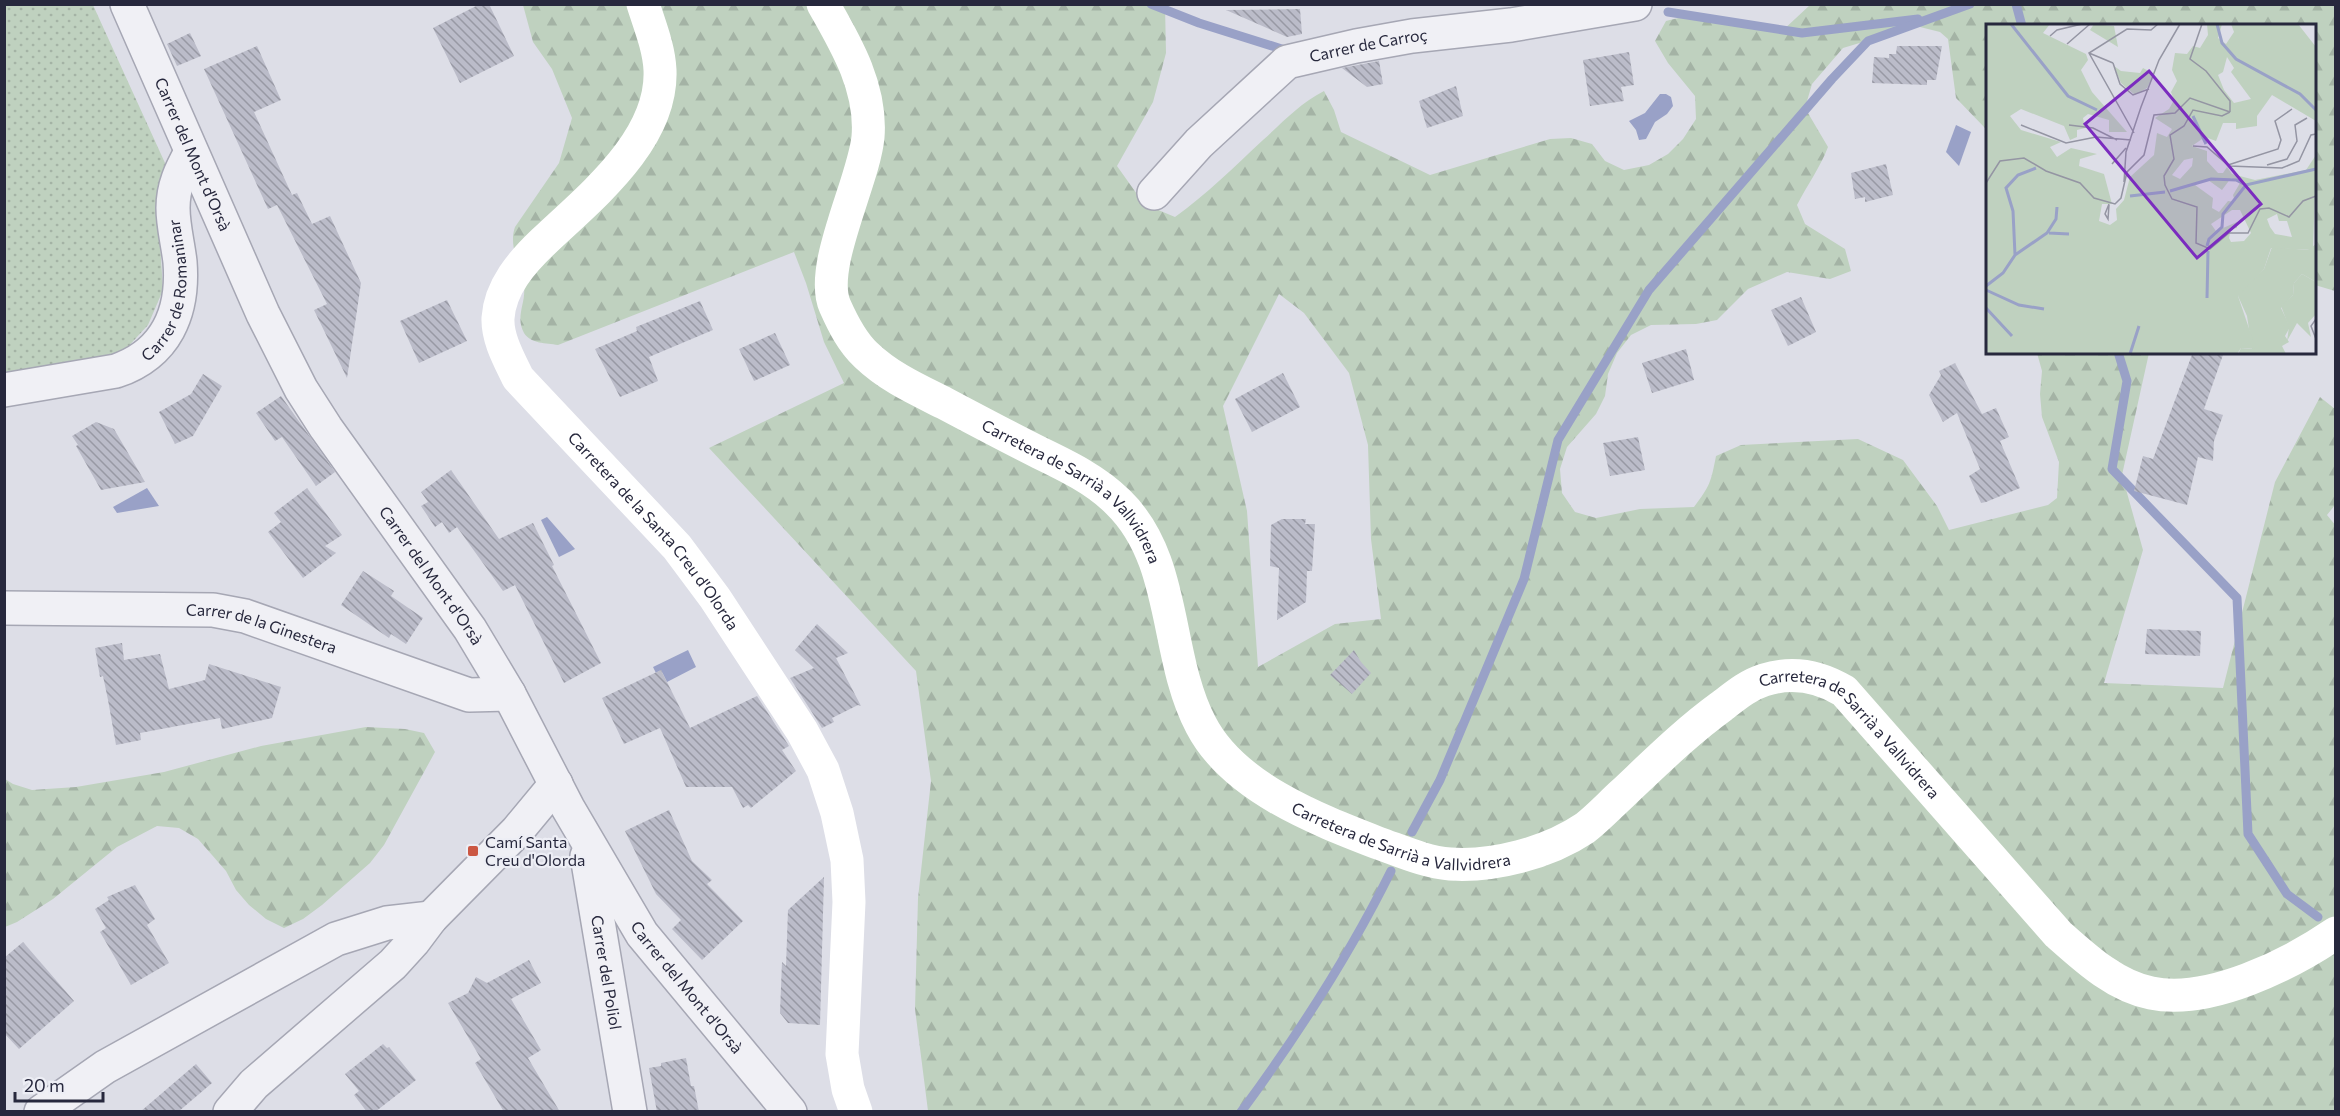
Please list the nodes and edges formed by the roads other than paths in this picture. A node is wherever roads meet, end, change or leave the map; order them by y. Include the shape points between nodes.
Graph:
1 (127, 4) edge
2 (643, 4) edge
3 (823, 4) edge
4 (1635, 4) edge
5 (191, 152) junction
6 (1155, 193) dead end
7 (4, 390) edge
8 (4, 608) edge
9 (509, 694) junction
10 (556, 784) junction
11 (583, 835) junction
12 (431, 918) junction
13 (2336, 933) edge
14 (41, 1112) edge
15 (230, 1112) edge
16 (630, 1112) edge
17 (790, 1112) edge
18 (856, 1112) edge

1 - 5 street, Carrer del Mont d'Orsà
2 - 18 main road, Carretera de la Santa Creu d'Olorda via 660,71 657,97 647,124 632,153 523,261 505,290 498,319 503,347 518,378 677,547 716,598 823,770 846,860 849,902 842,1054
3 - 13 main road, Carretera de Sarrià a Vallvidrera via 855,63 867,111 866,147 831,281 832,300 848,334 863,353 893,377 1069,467 1118,501 1153,555 1179,665 1203,728 1214,747 1269,793 1321,820 1419,858 1447,864 1515,859 1583,829 1702,720 1742,691 1780,676 1811,676 1844,691 2058,934 2125,984 2151,993 2178,995 2228,987 2312,949
4 - 6 street, Carrer de Carroç via 1510,26 1419,35 1287,62 1200,143
5 - 7 street, Carrer de Romaninar via 177,177 173,207 180,265 176,316 158,346 134,365 117,371
5 - 9 street, Carrer del Mont d'Orsà via 301,389 470,629
8 - 9 street, Carrer de la Ginestera via 213,610 245,616 469,695
9 - 10 street, Carrer del Mont d'Orsà
10 - 11 street, Carrer del Mont d'Orsà
10 - 12 street via 517,831
11 - 16 street, Carrer del Poliol
11 - 17 street, Carrer del Mont d'Orsà via 642,934
12 - 14 street via 387,923 336,939 105,1067
12 - 15 street via 393,964 254,1084

